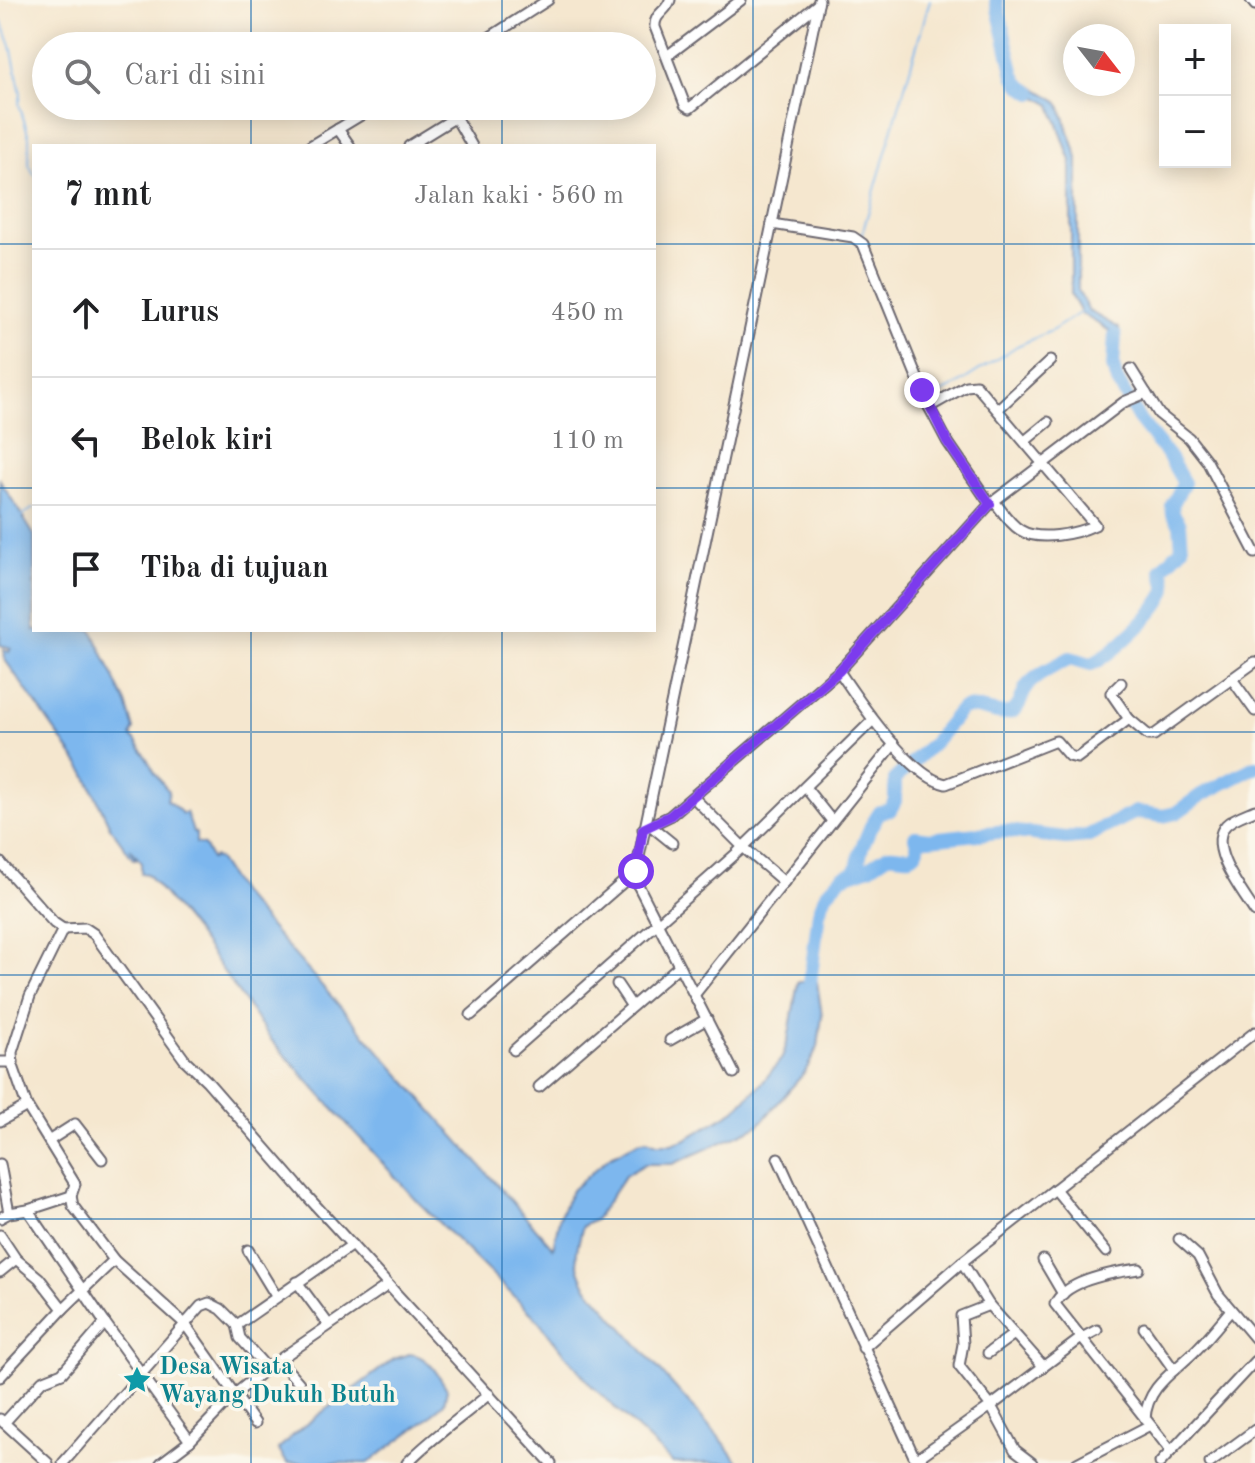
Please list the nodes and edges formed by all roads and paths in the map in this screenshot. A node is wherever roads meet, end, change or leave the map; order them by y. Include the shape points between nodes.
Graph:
1 (548, 0) edge
2 (670, 0) edge
3 (741, 0) edge
4 (1251, 0) edge
5 (819, 2) edge
6 (1255, 5) edge
7 (498, 32) edge
8 (667, 56) junction
9 (353, 120) edge
10 (451, 120) edge
11 (458, 120) edge
12 (338, 129) junction
13 (313, 144) edge
14 (349, 144) edge
15 (412, 144) edge
16 (471, 144) edge
17 (772, 224) junction
18 (1050, 361) dead end
19 (1131, 369) dead end
20 (1143, 395) junction
21 (931, 406) junction
22 (998, 409) junction
23 (1048, 422) dead end
24 (1025, 441) junction
25 (1043, 463) junction
26 (992, 502) junction
27 (1255, 553) edge
28 (1255, 662) edge
29 (839, 671) junction
30 (1232, 679) junction
31 (1121, 683) dead end
32 (1255, 711) edge
33 (1129, 719) junction
34 (873, 720) junction
35 (894, 744) junction
36 (805, 787) junction
37 (693, 797) junction
38 (1255, 810) edge
39 (832, 821) junction
40 (647, 828) junction
41 (672, 843) dead end
42 (743, 847) junction
43 (0, 862) edge
44 (636, 871) junction
45 (784, 882) junction
46 (1255, 912) edge
47 (658, 924) junction
48 (63, 929) junction
49 (679, 966) junction
50 (617, 984) dead end
51 (695, 994) junction
52 (631, 1005) junction
53 (471, 1015) dead end
54 (707, 1019) junction
55 (1255, 1032) edge
56 (670, 1040) dead end
57 (514, 1050) dead end
58 (0, 1062) edge
59 (13, 1062) junction
60 (734, 1073) dead end
61 (539, 1087) dead end
62 (27, 1106) junction
63 (0, 1121) edge
64 (50, 1140) junction
65 (778, 1158) dead end
66 (102, 1159) dead end
67 (0, 1164) edge
68 (1055, 1189) junction
69 (71, 1196) junction
70 (28, 1210) junction
71 (5, 1215) edge
72 (0, 1235) edge
73 (1179, 1239) dead end
74 (352, 1245) junction
75 (248, 1250) dead end
76 (1106, 1252) dead end
77 (16, 1259) junction
78 (114, 1260) junction
79 (1043, 1260) dead end
80 (962, 1262) junction
81 (1139, 1269) dead end
82 (0, 1272) edge
83 (297, 1282) junction
84 (388, 1285) junction
85 (81, 1289) junction
86 (1063, 1294) junction
87 (276, 1296) junction
88 (989, 1305) junction
89 (63, 1309) junction
90 (1231, 1310) junction
91 (105, 1323) junction
92 (185, 1324) junction
93 (237, 1325) junction
94 (329, 1325) junction
95 (1144, 1328) dead end
96 (1097, 1330) dead end
97 (1014, 1334) junction
98 (1255, 1338) edge
99 (1080, 1339) junction
100 (863, 1348) junction
101 (988, 1353) dead end
102 (279, 1360) junction
103 (1255, 1361) edge
104 (1043, 1366) junction
105 (267, 1368) junction
106 (1174, 1370) junction
107 (140, 1374) junction
108 (0, 1377) edge
109 (299, 1383) dead end
110 (235, 1394) junction
111 (489, 1394) junction
112 (991, 1406) junction
113 (2, 1421) edge
114 (1147, 1422) junction
115 (255, 1423) dead end
116 (1255, 1430) edge
117 (190, 1441) junction
118 (1167, 1458) edge
119 (916, 1462) edge
120 (48, 1463) edge
121 (63, 1463) edge
122 (161, 1463) edge
123 (407, 1463) edge
124 (551, 1463) edge
125 (1032, 1463) edge
126 (1077, 1463) edge
127 (1210, 1463) edge

1 - 7 street
2 - 8 street via 655,20
3 - 8 street
4 - 6 street
5 - 8 street via 692,108 685,105
5 - 17 street
9 - 12 street
10 - 15 street
11 - 16 street
12 - 13 street
12 - 14 street
17 - 21 street via 853,237 863,244
17 - 40 street
18 - 22 street
19 - 20 street
20 - 25 street via 1124,402
20 - 27 street via 1207,461
21 - 22 street via 971,384
21 - 26 street via 947,441
22 - 24 street
23 - 24 street
24 - 25 street
25 - 26 street
25 - 26 street via 1095,525 1028,534
26 - 29 street
28 - 30 street
29 - 34 street
29 - 37 street
30 - 32 street
30 - 33 street via 1154,735
31 - 33 street via 1111,693
33 - 35 street via 1077,758 1053,742 946,784
34 - 35 street
34 - 36 street
35 - 39 street
36 - 39 street
36 - 42 street
37 - 40 street
37 - 42 street
38 - 46 street via 1229,822 1219,844
39 - 45 street
40 - 41 street
40 - 44 street
42 - 45 street
42 - 47 street
43 - 48 street
44 - 47 street
44 - 53 street
45 - 51 street
47 - 49 street
47 - 57 street
48 - 59 street via 24,1011
48 - 74 street via 85,928 94,934 184,1059
49 - 51 street
49 - 52 street
50 - 52 street
51 - 54 street
52 - 61 street
54 - 56 street
54 - 60 street
55 - 68 street
58 - 59 street
59 - 62 street
62 - 63 street
62 - 64 street
64 - 66 street via 75,1124
64 - 69 street via 73,1178
65 - 100 street
67 - 71 street
68 - 76 street
68 - 80 street
69 - 70 street
69 - 78 street
70 - 71 street
70 - 85 street
72 - 77 street
73 - 90 street via 1198,1256
74 - 83 street
74 - 84 street
75 - 87 street
77 - 82 street
77 - 89 street
78 - 85 street
78 - 92 street
79 - 86 street
80 - 88 street
80 - 100 street
81 - 86 street via 1108,1273
83 - 87 street
83 - 94 street
84 - 94 street
84 - 111 street
85 - 89 street
85 - 91 street
86 - 99 street via 1055,1304
87 - 93 street
88 - 97 street
88 - 112 street via 961,1316 959,1366
89 - 108 street
90 - 98 street
90 - 106 street
91 - 107 street
91 - 113 street via 62,1373 42,1381
92 - 93 street via 209,1303
92 - 107 street
92 - 110 street
93 - 105 street via 240,1338
94 - 102 street
95 - 106 street
96 - 99 street
97 - 101 street
97 - 104 street
99 - 104 street
99 - 114 street
100 - 119 street
102 - 105 street
102 - 109 street
103 - 118 street
104 - 112 street
105 - 110 street
106 - 114 street via 1153,1391
107 - 117 street
107 - 121 street
110 - 115 street
110 - 117 street
111 - 123 street
111 - 124 street
112 - 119 street
112 - 125 street via 1015,1450
113 - 120 street
114 - 118 street
114 - 126 street
116 - 127 street
117 - 122 street

